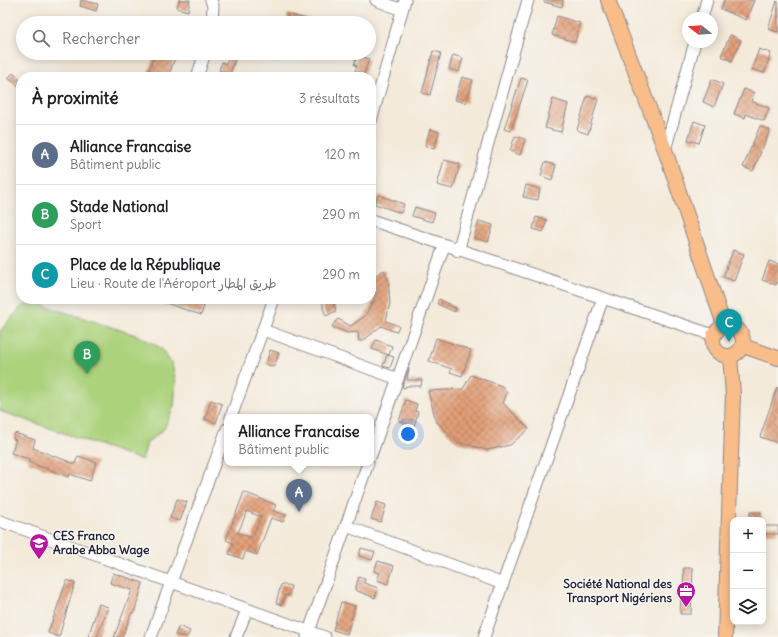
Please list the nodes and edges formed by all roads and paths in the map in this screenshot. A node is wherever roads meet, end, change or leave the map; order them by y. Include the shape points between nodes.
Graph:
1 (211, 0) edge
2 (376, 0) edge
3 (528, 0) edge
4 (608, 0) edge
5 (707, 0) edge
6 (404, 5) edge
7 (704, 12) edge
8 (212, 16) edge
9 (693, 48) edge
10 (203, 60) edge
11 (199, 72) edge
12 (376, 103) edge
13 (665, 150) junction
14 (376, 222) edge
15 (444, 246) junction
16 (458, 251) junction
17 (603, 298) junction
18 (272, 304) edge
19 (724, 325) junction
20 (263, 330) junction
21 (714, 335) junction
22 (743, 346) junction
23 (730, 356) junction
24 (778, 358) edge
25 (398, 379) junction
26 (232, 414) edge
27 (224, 437) edge
28 (374, 447) edge
29 (367, 466) edge
30 (0, 521) edge
31 (346, 526) junction
32 (171, 583) junction
33 (503, 584) junction
34 (247, 610) junction
35 (308, 634) edge
36 (152, 637) edge
37 (236, 637) edge
38 (325, 637) edge
39 (484, 637) edge
40 (725, 637) edge

1 - 8 street
2 - 6 street
3 - 16 street
4 - 13 main road
5 - 7 street
6 - 12 street
9 - 13 street
10 - 11 street
13 - 19 main road
14 - 15 street
15 - 16 street
15 - 25 street
16 - 17 street
17 - 21 street
17 - 33 street
18 - 20 street
19 - 21 main road via 716,330
19 - 22 main road via 737,328 744,339
20 - 25 street
20 - 26 street
21 - 23 main road via 712,342 718,353
22 - 23 main road via 736,354
22 - 24 main road
23 - 40 main road via 733,394
25 - 28 street
27 - 32 street
29 - 31 street
30 - 32 street
31 - 33 street
31 - 35 street
32 - 34 street
32 - 36 street
33 - 39 street
34 - 35 street
34 - 37 street
35 - 38 street

